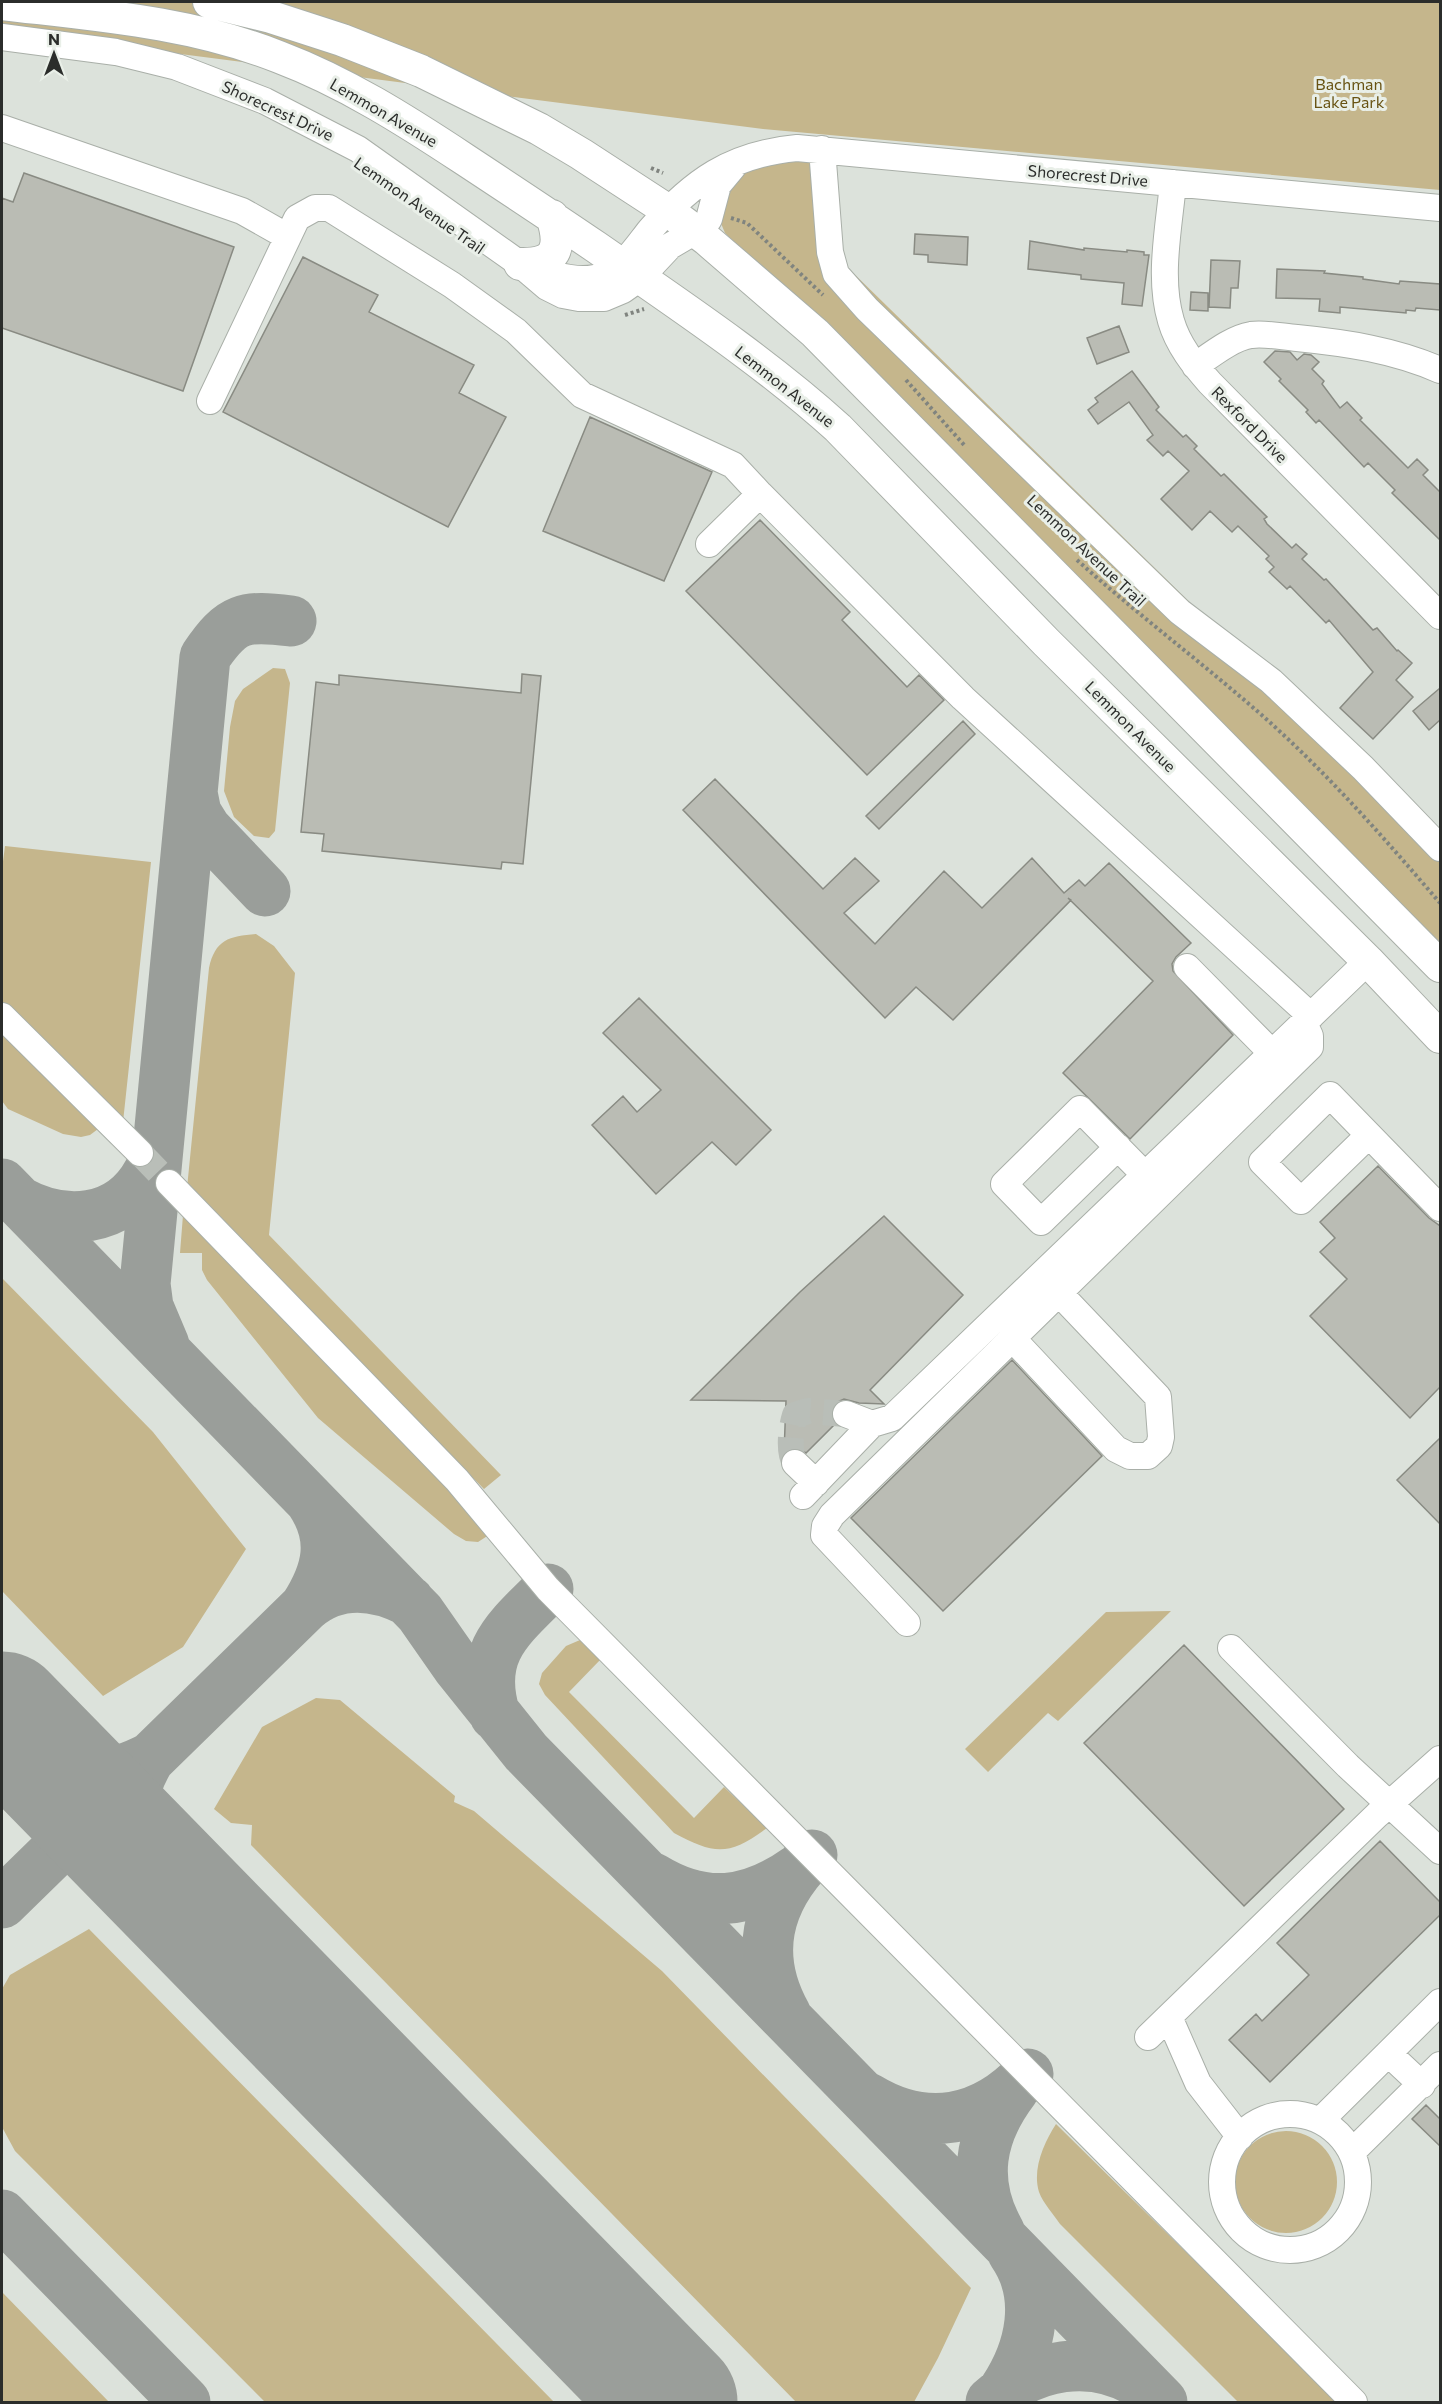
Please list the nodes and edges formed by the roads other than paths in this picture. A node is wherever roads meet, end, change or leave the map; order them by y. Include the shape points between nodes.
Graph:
1 (209, 2) edge
2 (2, 4) edge
3 (2, 37) edge
4 (2, 128) edge
5 (822, 150) junction
6 (737, 163) junction
7 (1173, 183) junction
8 (1440, 208) edge
9 (667, 210) junction
10 (552, 216) junction
11 (693, 231) junction
12 (288, 237) junction
13 (520, 264) junction
14 (637, 282) junction
15 (1195, 366) junction
16 (1440, 370) edge
17 (210, 401) dead end
18 (760, 494) junction
19 (709, 544) dead end
20 (1440, 616) edge
21 (1440, 848) edge
22 (1402, 925) junction
23 (1368, 961) junction
24 (1440, 966) edge
25 (1187, 967) dead end
26 (2, 1016) edge
27 (1307, 1019) junction
28 (1440, 1037) edge
29 (1272, 1053) junction
30 (1369, 1135) dead end
31 (1118, 1147) junction
32 (140, 1153) tunnel mouth
33 (1145, 1175) junction
34 (170, 1183) tunnel mouth
35 (1440, 1208) edge
36 (1058, 1292) junction
37 (1012, 1338) junction
38 (846, 1414) tunnel mouth
39 (872, 1424) junction
40 (795, 1463) tunnel mouth
41 (907, 1623) dead end
42 (1231, 1648) dead end
43 (1440, 1760) edge
44 (1391, 1803) junction
45 (1440, 1850) edge
46 (1440, 2002) edge
47 (1169, 2017) junction
48 (1148, 2037) dead end
49 (1389, 2054) junction
50 (1440, 2065) edge
51 (1422, 2085) junction
52 (1321, 2120) junction
53 (1240, 2137) junction
54 (1352, 2152) junction
55 (1354, 2403) edge

1 - 9 main road via 271,16 422,71 539,129
2 - 10 main road, Lemmon Avenue via 118,17 192,31 280,57 402,118
3 - 13 street, Shorecrest Drive via 116,52 177,67 265,101 358,150
4 - 12 street via 242,211
5 - 6 street, Shorecrest Drive via 776,150
5 - 7 street, Shorecrest Drive
5 - 21 street via 830,252 836,273 867,309 1180,612 1271,681
6 - 9 street, Shorecrest Drive via 715,172
6 - 11 street, Shorecrest Drive via 718,185 709,219
7 - 8 street, Shorecrest Drive
7 - 15 street, Rexford Drive via 1167,297 1171,322
9 - 11 main road
9 - 14 street, Shorecrest Drive
10 - 13 main road via 558,236 556,250 536,265
10 - 14 main road, Lemmon Avenue
11 - 14 street, Shorecrest Drive via 670,246
11 - 22 main road via 815,333
12 - 17 street
12 - 18 street via 303,213 329,208 453,285 516,331 582,395 733,465
13 - 14 street, Shorecrest Drive via 547,287 579,298 604,298
14 - 23 main road, Lemmon Avenue via 808,401 838,428 1046,642
15 - 16 street via 1238,339 1267,335 1360,345
15 - 20 street, Rexford Drive
18 - 19 street
18 - 27 street via 963,698
22 - 23 main road
22 - 24 main road
23 - 27 street
23 - 28 main road, Lemmon Avenue
25 - 29 street
26 - 32 street
27 - 29 street
27 - 36 street via 1310,1047
29 - 33 street
30 - 35 street
31 - 31 street via 1080,1109 1004,1184 1041,1222
31 - 33 street
33 - 39 street via 892,1418
34 - 55 street via 457,1480 548,1589
36 - 37 street
36 - 37 street via 1158,1397 1159,1446 1148,1456 1130,1456 1116,1449
37 - 41 street via 825,1526 824,1536
38 - 39 street
39 - 40 street via 809,1490
42 - 44 street via 1348,1766
43 - 44 street
44 - 45 street
44 - 47 street
46 - 49 street
47 - 48 street
47 - 53 street via 1198,2083
49 - 51 street
49 - 52 street
50 - 51 street
51 - 54 street
52 - 53 street via 1283,2114 1249,2127
52 - 54 street
53 - 54 street via 1224,2164 1222,2187 1226,2206 1251,2238 1287,2250 1312,2246 1333,2235 1346,2221 1357,2196 1358,2174

